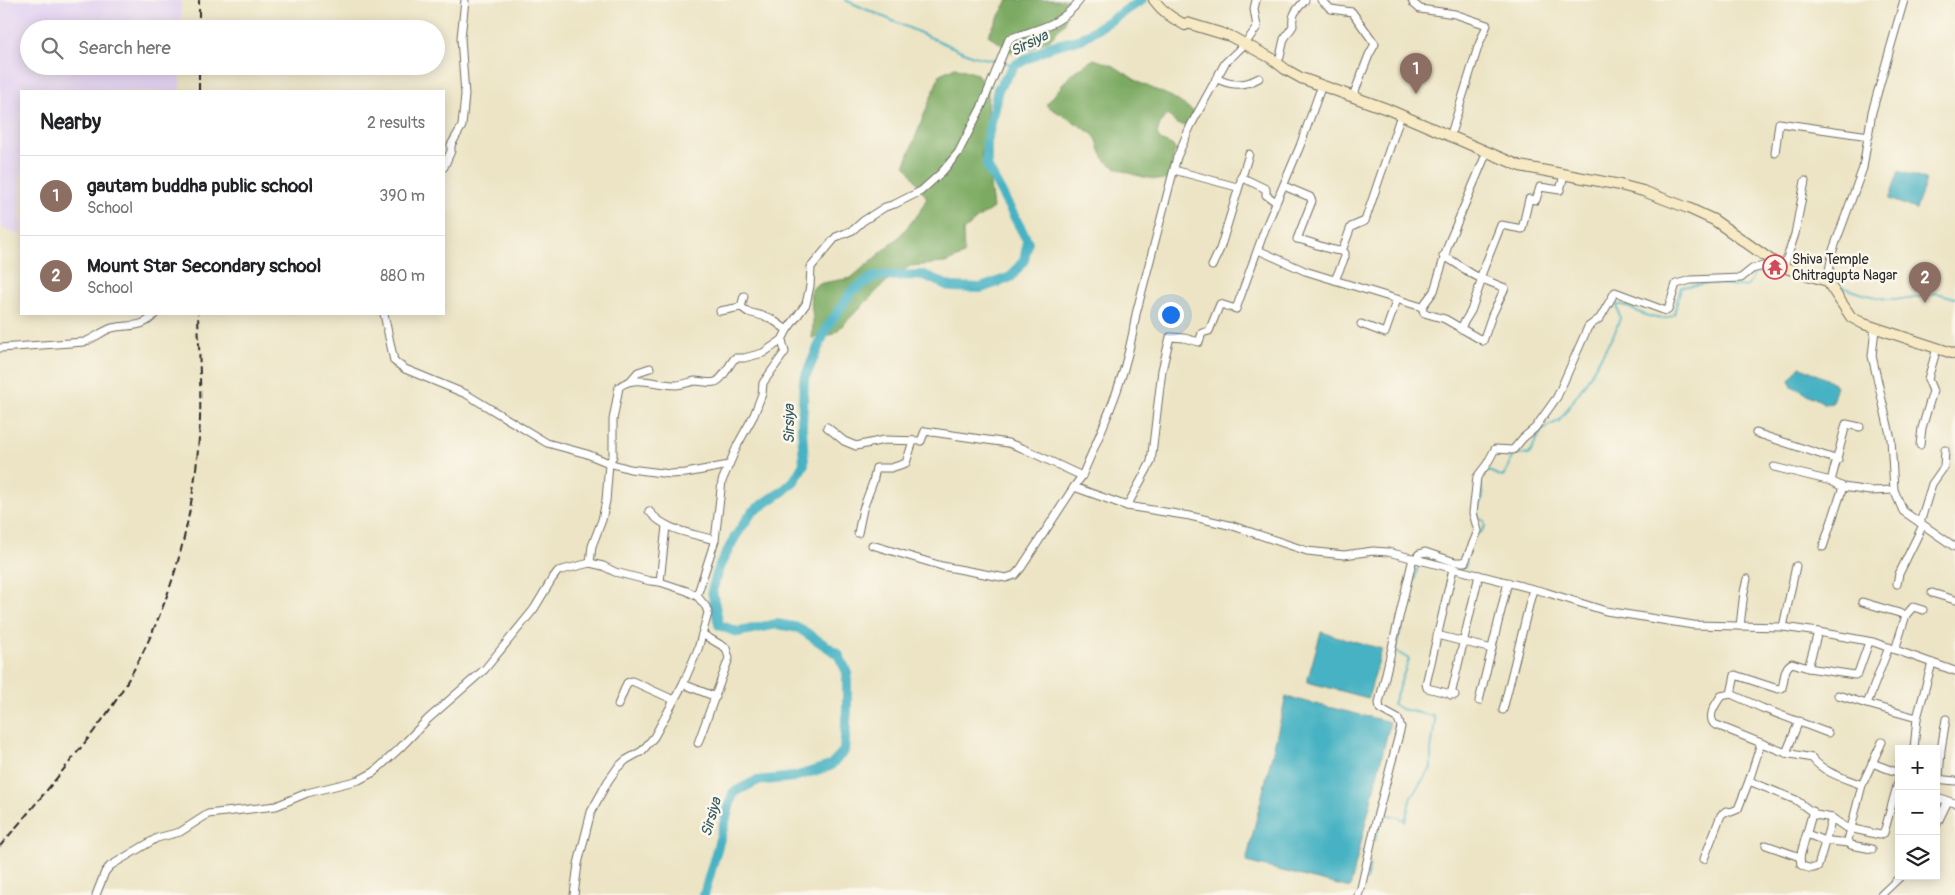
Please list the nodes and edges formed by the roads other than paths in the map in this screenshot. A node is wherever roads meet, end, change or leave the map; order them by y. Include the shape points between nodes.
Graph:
1 (465, 0) edge
2 (1080, 0) edge
3 (1154, 0) edge
4 (1256, 0) edge
5 (1305, 0) edge
6 (1321, 0) edge
7 (1412, 0) edge
8 (1904, 0) edge
9 (1245, 44) junction
10 (1277, 62) junction
11 (1216, 78) junction
12 (1258, 78) dead end
13 (1322, 86) junction
14 (1352, 96) junction
15 (1401, 115) junction
16 (1869, 136) junction
17 (1450, 137) junction
18 (1487, 152) junction
19 (1775, 153) dead end
20 (1249, 154) dead end
21 (445, 165) edge
22 (1174, 170) junction
23 (1564, 174) junction
24 (1241, 177) junction
25 (1805, 181) dead end
26 (1284, 186) junction
27 (1238, 187) junction
28 (1276, 202) junction
29 (1258, 250) junction
30 (1342, 251) junction
31 (1443, 256) junction
32 (1773, 261) junction
33 (1212, 266) dead end
34 (1784, 267) junction
35 (1481, 278) junction
36 (1335, 280) junction
37 (1827, 281) junction
38 (744, 296) dead end
39 (1397, 299) junction
40 (1422, 307) junction
41 (741, 308) junction
42 (720, 311) dead end
43 (154, 315) edge
44 (384, 315) edge
45 (1361, 324) dead end
46 (1875, 328) junction
47 (1460, 329) junction
48 (787, 330) junction
49 (782, 340) junction
50 (0, 348) edge
51 (1936, 348) junction
52 (1955, 354) edge
53 (650, 368) dead end
54 (631, 380) junction
55 (826, 427) dead end
56 (1860, 427) dead end
57 (1756, 434) dead end
58 (912, 441) junction
59 (1920, 446) dead end
60 (1945, 450) dead end
61 (1838, 460) junction
62 (609, 463) junction
63 (729, 464) junction
64 (1774, 467) dead end
65 (1082, 476) junction
66 (1831, 481) junction
67 (1074, 487) junction
68 (1843, 487) junction
69 (1894, 490) junction
70 (1127, 506) junction
71 (648, 510) dead end
72 (1921, 524) junction
73 (666, 526) junction
74 (858, 533) dead end
75 (715, 540) junction
76 (872, 545) dead end
77 (1954, 545) edge
78 (1823, 547) dead end
79 (1418, 559) junction
80 (590, 563) junction
81 (1796, 566) dead end
82 (1453, 569) junction
83 (1479, 575) junction
84 (1747, 579) dead end
85 (660, 582) junction
86 (1508, 582) junction
87 (1897, 584) dead end
88 (1533, 588) junction
89 (1932, 593) dead end
90 (697, 596) junction
91 (1955, 600) edge
92 (1862, 602) dead end
93 (1924, 610) dead end
94 (1906, 615) junction
95 (1740, 626) junction
96 (1783, 627) junction
97 (1818, 632) junction
98 (702, 634) junction
99 (1437, 636) junction
100 (1463, 642) junction
101 (1869, 642) junction
102 (1492, 649) junction
103 (1892, 649) junction
104 (1932, 663) junction
105 (1808, 668) junction
106 (1955, 671) edge
107 (683, 684) junction
108 (1731, 694) junction
109 (1838, 695) dead end
110 (716, 697) junction
111 (674, 700) junction
112 (1479, 701) dead end
113 (1867, 704) junction
114 (618, 705) dead end
115 (1503, 710) dead end
116 (1917, 718) junction
117 (1946, 719) dead end
118 (1799, 721) junction
119 (1828, 733) dead end
120 (1882, 742) dead end
121 (698, 743) dead end
122 (1761, 743) junction
123 (1914, 745) edge
124 (1786, 753) junction
125 (1940, 760) edge
126 (1872, 763) junction
127 (1895, 772) edge
128 (1940, 779) edge
129 (1749, 781) junction
130 (1955, 781) edge
131 (1862, 785) junction
132 (1896, 790) edge
133 (1951, 802) edge
134 (1813, 811) junction
135 (1832, 818) junction
136 (1940, 820) edge
137 (1851, 827) junction
138 (1806, 834) junction
139 (1826, 841) junction
140 (1848, 843) junction
141 (1766, 845) dead end
142 (1872, 849) dead end
143 (1800, 856) junction
144 (1704, 859) dead end
145 (1897, 880) edge
146 (96, 895) edge
147 (574, 895) edge
148 (1358, 895) edge
149 (1881, 895) edge

1 - 21 street via 461,38 465,95 462,126
2 - 48 street via 1052,24 1009,39 958,153 921,191 885,207 836,238 810,267 806,304
3 - 9 street via 1168,16 1185,25 1217,30
4 - 9 street via 1257,27
5 - 10 street via 1294,12 1293,26 1284,39
6 - 14 street via 1331,9 1352,12 1375,44
7 - 17 street via 1420,9 1455,14 1487,25
8 - 16 street via 1879,84
9 - 10 street
9 - 11 street via 1225,63
10 - 13 street via 1301,78
11 - 12 street via 1243,84 1250,84
11 - 22 street via 1191,125
13 - 14 street
13 - 26 street
14 - 15 street
15 - 17 street
15 - 30 street via 1365,221 1352,226
16 - 19 street via 1779,122
16 - 37 street via 1863,168 1833,250
17 - 18 street
18 - 23 street via 1520,166
18 - 31 street
20 - 24 street
22 - 27 street
22 - 65 street via 1119,388
23 - 32 street via 1643,191 1688,208 1714,220
23 - 35 street via 1560,190 1540,187 1536,200 1529,199 1522,229 1501,225
24 - 27 street
24 - 28 street via 1266,189 1266,195
25 - 34 street via 1795,234
26 - 28 street
26 - 30 street via 1310,197 1312,201 1297,239 1321,245 1326,250
27 - 33 street
28 - 29 street
29 - 36 street via 1305,271
29 - 70 street via 1236,309 1220,304 1209,331 1202,334 1199,342 1170,337 1162,370 1151,462
30 - 36 street via 1345,257
31 - 35 street
31 - 40 street via 1434,291
32 - 34 street
32 - 79 street via 1752,269 1741,278 1691,280 1676,284 1666,311 1615,292 1600,318 1588,327 1557,398 1535,428 1513,450 1495,449 1477,477 1473,513 1478,531 1465,562 1425,552
34 - 37 street
35 - 47 street via 1471,311
35 - 47 street via 1505,288 1483,341
36 - 39 street
37 - 46 street via 1851,316
38 - 41 street
39 - 40 street
39 - 45 street via 1385,333
40 - 47 street via 1424,313 1445,319
41 - 42 street
41 - 48 street via 770,318
43 - 50 street via 140,325 112,328 84,342
44 - 62 street via 394,361 405,369 466,394 547,443
46 - 51 street
46 - 69 street via 1872,356 1891,439
48 - 49 street
49 - 54 street via 763,353 735,358 715,382 696,381 678,385
49 - 63 street via 785,352 763,384 754,415
51 - 52 street
51 - 59 street via 1928,379 1933,391
53 - 54 street via 638,372
54 - 62 street via 619,387 613,420 613,456
55 - 58 street via 856,446 884,440
56 - 61 street via 1846,424
57 - 61 street
58 - 65 street via 921,441 925,431 1008,444
58 - 74 street via 906,463 876,468
60 - 72 street via 1944,467 1932,484
61 - 66 street
62 - 63 street via 670,474
62 - 80 street via 606,501
63 - 75 street via 722,480
64 - 66 street
65 - 67 street
66 - 68 street
67 - 70 street
67 - 76 street via 1021,568 1006,578 942,566
68 - 69 street
68 - 78 street
69 - 72 street via 1903,510
70 - 79 street via 1233,526 1322,554 1373,551
71 - 73 street
72 - 77 street
72 - 87 street
73 - 75 street
73 - 85 street
75 - 90 street
79 - 82 street
79 - 148 street via 1379,703 1380,709 1398,720 1401,727
80 - 85 street
80 - 146 street via 558,571 534,609 485,669 374,772 359,780 307,793 276,806 208,814 180,832 157,838 110,866
81 - 96 street
82 - 83 street
82 - 99 street
83 - 86 street
83 - 100 street
84 - 95 street
85 - 90 street
86 - 88 street
86 - 102 street
88 - 95 street via 1606,611 1637,617 1693,625
88 - 115 street
89 - 91 street
90 - 98 street via 708,613
92 - 94 street
93 - 94 street via 1913,606
94 - 103 street
95 - 96 street
96 - 97 street
97 - 101 street
97 - 105 street
98 - 107 street
98 - 110 street via 729,652
99 - 100 street
99 - 100 street via 1426,684 1432,691 1453,695
100 - 102 street
101 - 103 street
101 - 105 street via 1855,675
102 - 112 street
103 - 104 street
103 - 113 street
104 - 106 street
104 - 116 street
105 - 108 street via 1789,664 1782,688 1778,689 1736,675
107 - 110 street
107 - 111 street
108 - 118 street
108 - 122 street via 1720,696 1711,720
109 - 113 street
110 - 121 street
111 - 114 street via 632,680
111 - 147 street via 654,737 642,751 618,768 591,812
113 - 116 street
116 - 123 street
117 - 125 street
118 - 119 street
118 - 124 street
120 - 126 street
122 - 124 street
122 - 129 street
124 - 131 street via 1812,758 1818,766
126 - 127 street
126 - 131 street
128 - 130 street
129 - 134 street via 1796,800
129 - 144 street via 1738,809 1721,815
131 - 137 street
132 - 137 street via 1884,833 1874,834
133 - 136 street
134 - 135 street
134 - 138 street
135 - 137 street via 1845,827
135 - 139 street
137 - 140 street
138 - 139 street
138 - 143 street
139 - 140 street
139 - 143 street via 1815,869 1801,865
140 - 142 street
141 - 143 street
145 - 149 street

